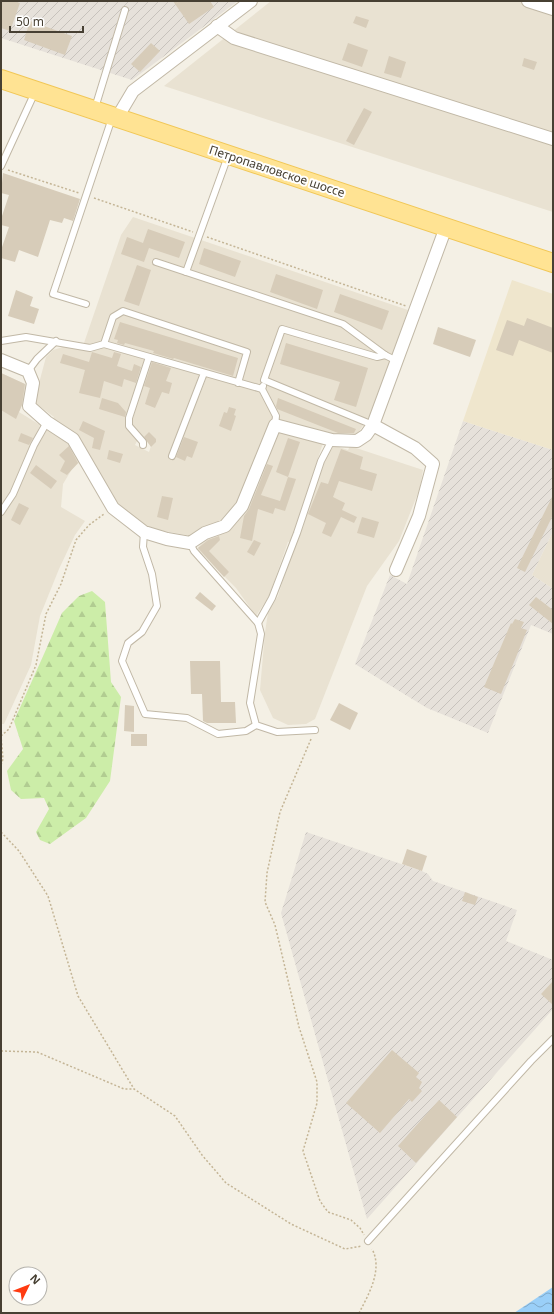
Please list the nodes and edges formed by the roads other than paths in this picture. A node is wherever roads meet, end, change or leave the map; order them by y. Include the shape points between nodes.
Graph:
1 (251, 1) edge
2 (528, 1) edge
3 (553, 8) edge
4 (125, 10) dead end
5 (217, 26) junction
6 (1, 79) edge
7 (36, 90) junction
8 (94, 110) junction
9 (115, 117) junction
10 (553, 139) edge
11 (229, 155) junction
12 (1, 166) edge
13 (446, 227) junction
14 (156, 262) dead end
15 (553, 263) edge
16 (186, 272) junction
17 (86, 304) dead end
18 (1, 341) edge
19 (56, 341) junction
20 (104, 344) junction
21 (385, 355) junction
22 (149, 357) junction
23 (1, 360) edge
24 (397, 361) junction
25 (28, 371) junction
26 (204, 373) junction
27 (264, 380) junction
28 (238, 383) junction
29 (262, 389) junction
30 (47, 422) junction
31 (275, 425) junction
32 (373, 425) junction
33 (332, 440) junction
34 (143, 445) dead end
35 (172, 456) dead end
36 (1, 512) edge
37 (144, 532) junction
38 (190, 543) junction
39 (396, 570) dead end
40 (258, 623) junction
41 (256, 725) junction
42 (315, 730) road end
43 (553, 1039) edge
44 (368, 1242) road end

1 - 5 street
2 - 3 street
4 - 8 lane
5 - 9 street via 133,91
5 - 10 street via 234,38
6 - 7 main road, Петропавловское шоссе
7 - 8 main road, Петропавловское шоссе
7 - 12 lane
8 - 9 main road, Петропавловское шоссе
9 - 11 main road, Петропавловское шоссе
9 - 17 lane via 52,294
11 - 13 main road, Петропавловское шоссе
11 - 16 lane
13 - 15 main road, Петропавловское шоссе
13 - 24 street
14 - 16 lane
16 - 21 lane via 343,324
18 - 19 lane via 26,337
19 - 20 lane via 90,348
19 - 25 lane
20 - 22 lane
20 - 28 lane via 113,317 122,311 247,352
21 - 24 lane
21 - 27 lane via 377,357 282,329
22 - 26 lane
22 - 34 lane via 129,418 129,426
23 - 25 street
24 - 32 street
25 - 30 street via 33,383 29,406
26 - 28 lane
26 - 35 lane
27 - 29 lane
27 - 32 lane
28 - 29 lane
29 - 31 lane via 276,416
30 - 36 lane via 13,494
30 - 37 street via 73,439 113,508
31 - 33 street
31 - 38 street via 242,506 225,526 205,532
32 - 33 street via 366,435 357,441
32 - 39 street via 415,448 433,464 419,516
33 - 40 lane via 321,461 272,598
37 - 38 street
37 - 41 lane via 143,547 152,574 157,606 142,632 128,643 122,661 145,714 187,718 218,734 246,731
38 - 40 lane via 194,551
40 - 41 lane via 261,634 250,703
41 - 42 lane via 277,732
43 - 44 lane via 525,1066

